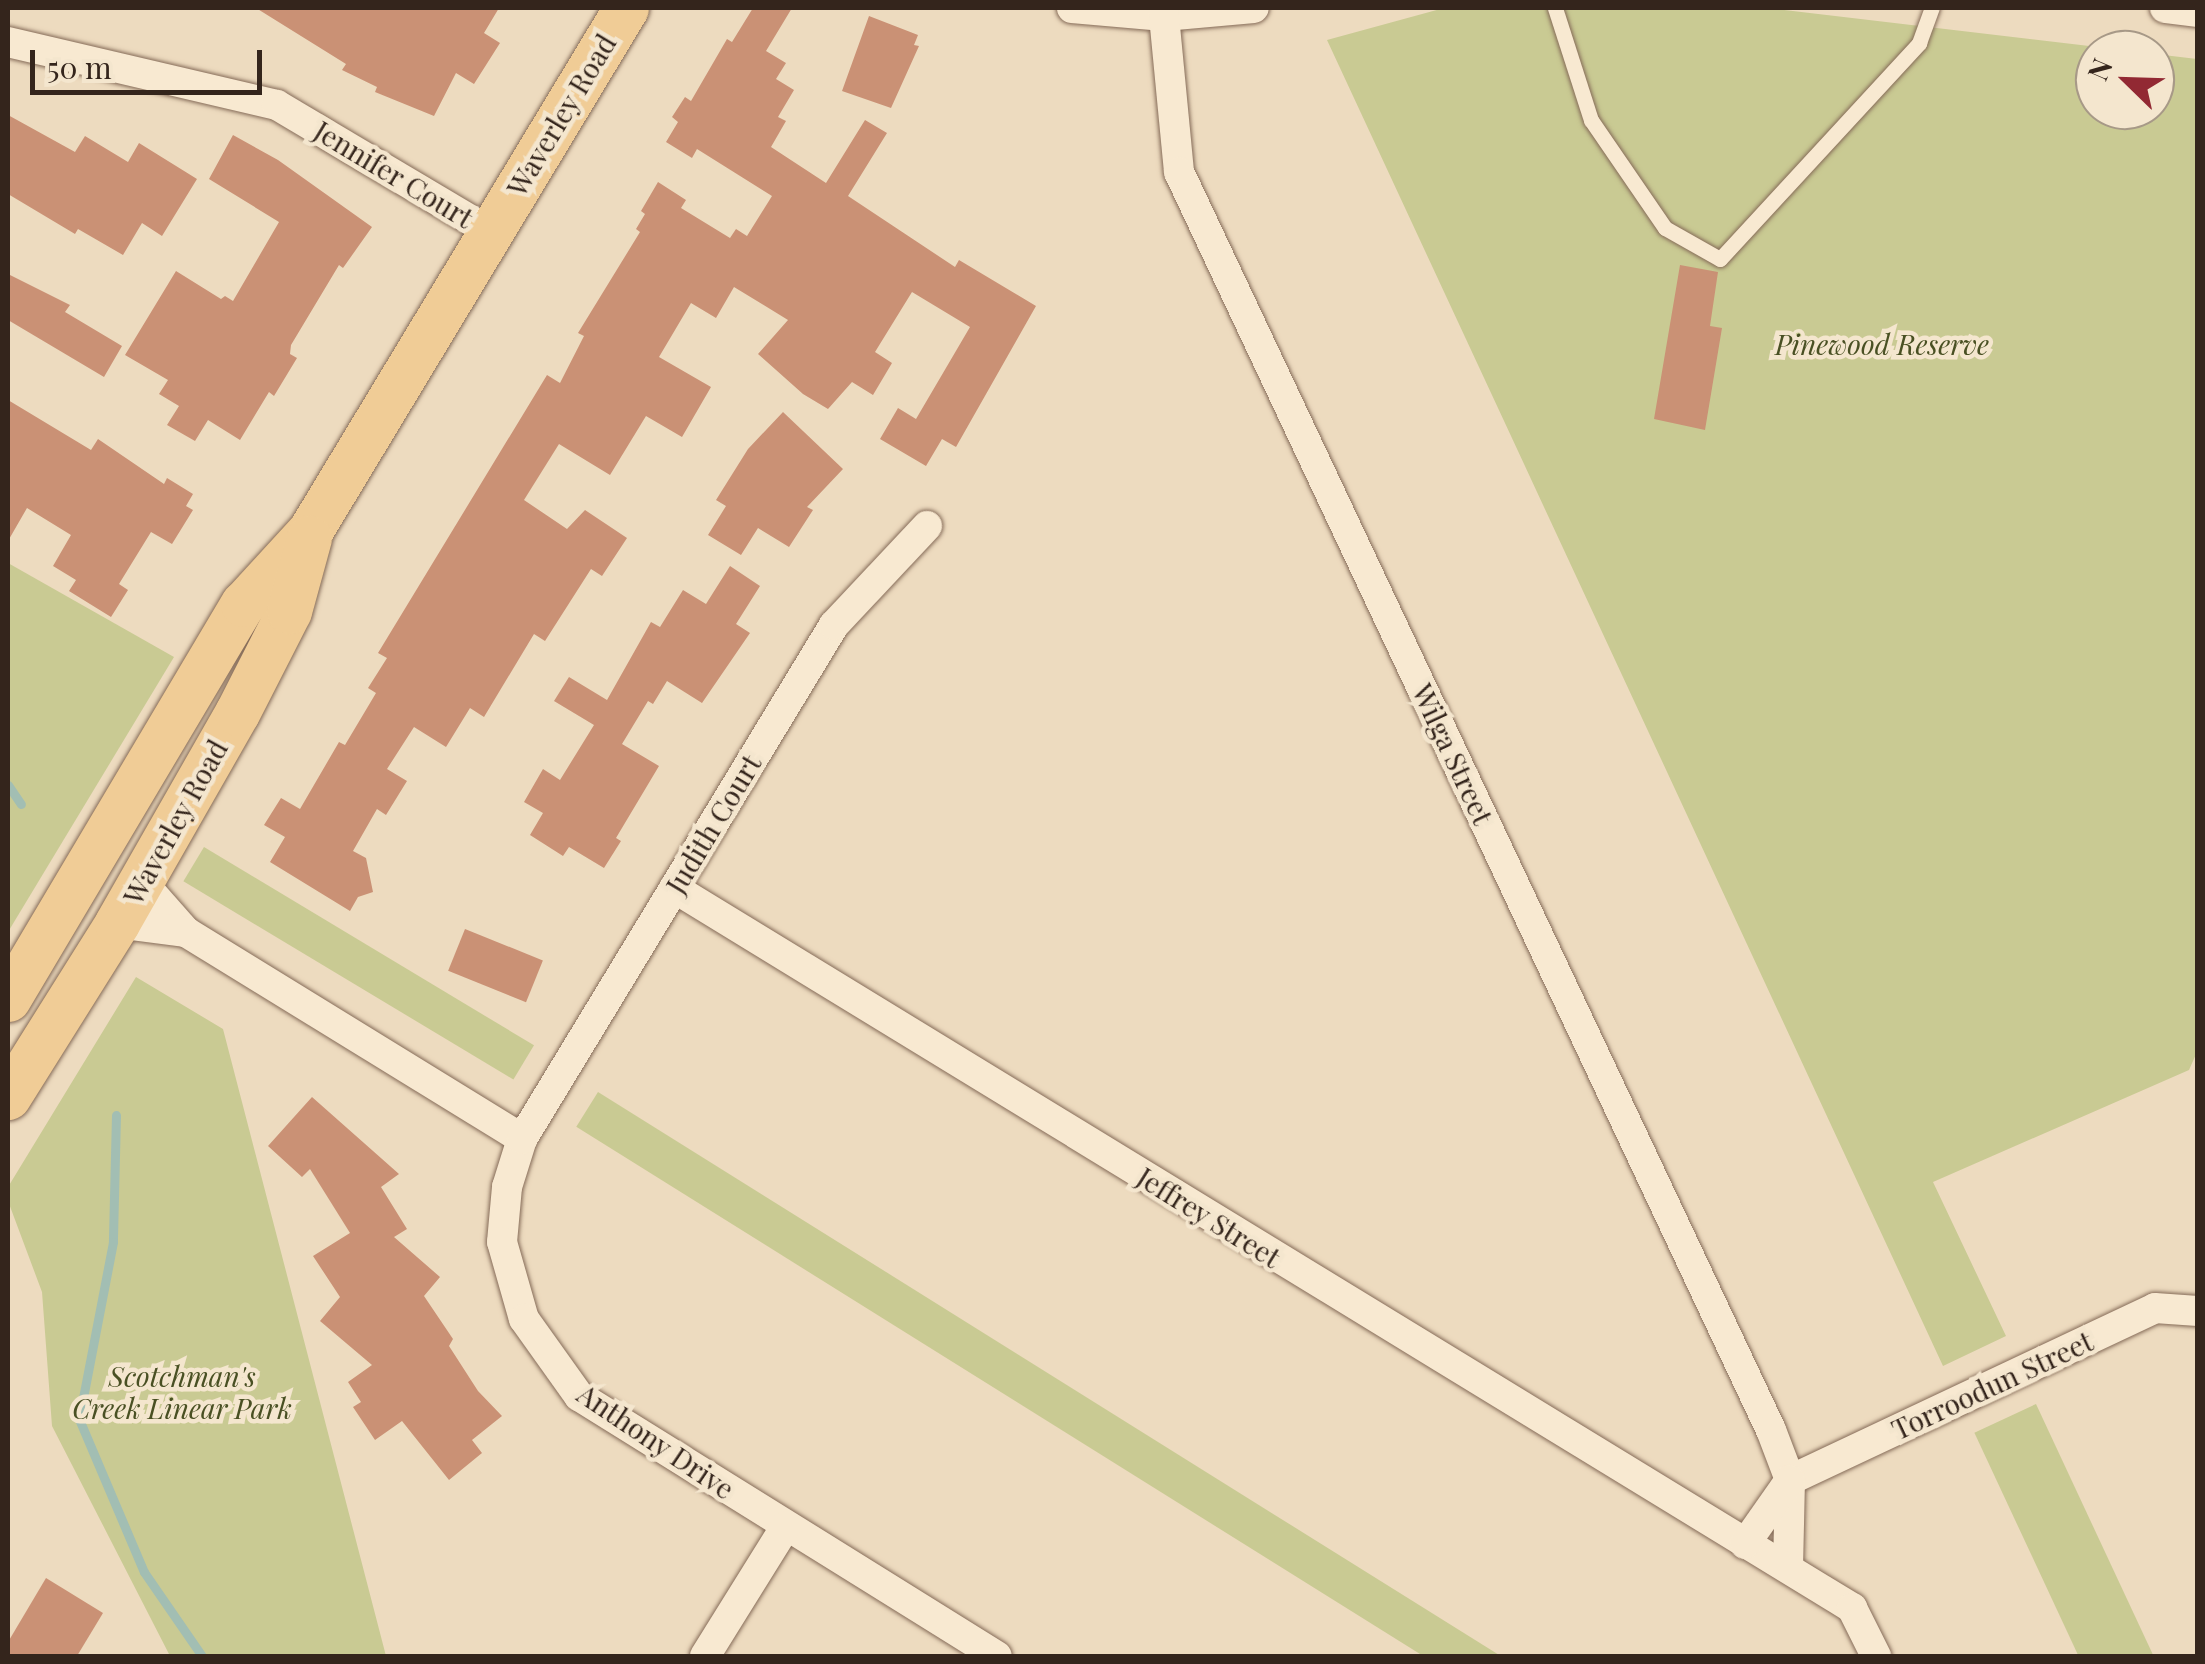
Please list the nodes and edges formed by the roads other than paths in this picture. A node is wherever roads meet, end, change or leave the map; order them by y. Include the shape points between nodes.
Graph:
1 (626, 8) edge
2 (1072, 8) edge
3 (1254, 8) edge
4 (1555, 8) edge
5 (1932, 8) edge
6 (2166, 8) edge
7 (2198, 12) edge
8 (1164, 16) junction
9 (8, 42) edge
10 (491, 232) junction
11 (927, 526) dead end
12 (310, 531) junction
13 (141, 882) junction
14 (674, 888) junction
15 (117, 924) junction
16 (186, 932) junction
17 (8, 1002) edge
18 (33, 1042) edge
19 (8, 1097) edge
20 (522, 1139) junction
21 (2198, 1311) edge
22 (1790, 1480) junction
23 (786, 1526) junction
24 (1745, 1544) junction
25 (1788, 1568) junction
26 (706, 1656) edge
27 (997, 1656) edge
28 (1876, 1656) edge

1 - 10 main road, Waverley Road
2 - 8 street
3 - 8 street
4 - 5 lane via 1591,120 1665,228 1720,259 1919,44
6 - 7 street
8 - 22 street, Wilga Street via 1179,172
9 - 10 street, Jennifer Court via 277,105
10 - 12 main road, Waverley Road
11 - 14 street, Judith Court via 834,625
12 - 13 main road, Waverley Road via 289,611
12 - 17 main road, Waverley Road via 243,604
13 - 15 main road, Waverley Road
13 - 16 street
14 - 20 street, Judith Court
14 - 24 street, Jeffrey Street
15 - 16 street
15 - 18 main road, Waverley Road
16 - 20 street
17 - 18 main road
18 - 19 main road, Waverley Road
20 - 23 street, Anthony Drive via 507,1187 502,1242 524,1320 579,1396
21 - 22 street, Torroodun Street via 2154,1308
22 - 24 street
22 - 25 street, Wilga Street
23 - 26 street
23 - 27 street, Anthony Drive
24 - 25 street
25 - 28 street via 1852,1608

